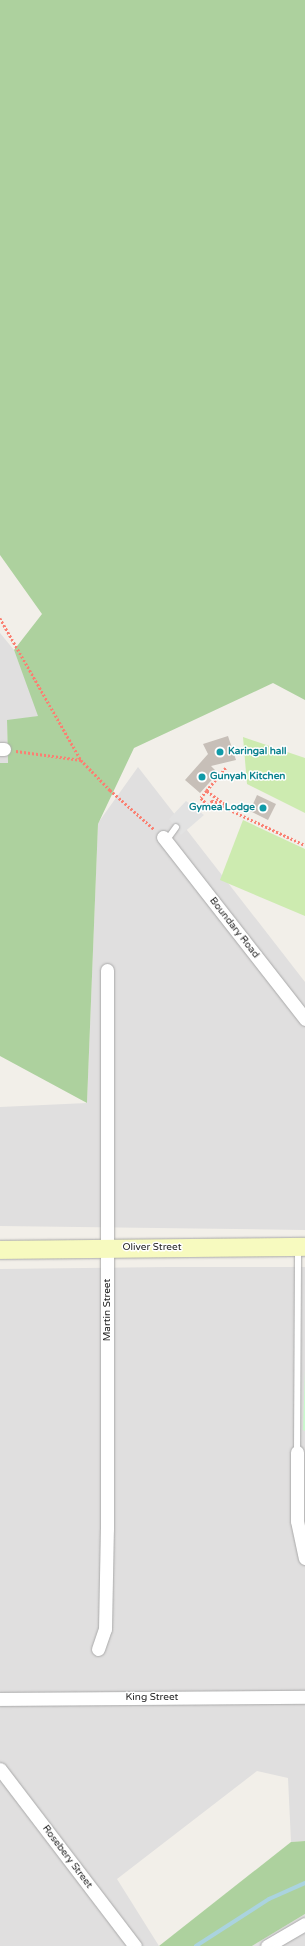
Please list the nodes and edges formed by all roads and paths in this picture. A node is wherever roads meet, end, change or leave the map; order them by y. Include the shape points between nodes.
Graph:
1 (0, 618) edge
2 (2, 749) edge
3 (81, 760) junction
4 (226, 768) dead end
5 (207, 791) junction
6 (211, 801) junction
7 (176, 827) dead end
8 (165, 839) junction
9 (305, 845) edge
10 (107, 970) dead end
11 (305, 1019) edge
12 (302, 1247) edge
13 (108, 1248) junction
14 (0, 1250) edge
15 (297, 1452) joint
16 (305, 1558) edge
17 (98, 1648) dead end
18 (305, 1697) edge
19 (0, 1699) edge
20 (0, 1769) edge
21 (305, 1924) edge
22 (135, 1946) edge
23 (267, 1946) edge

1 - 3 path
2 - 3 path
3 - 8 path
4 - 5 path
5 - 6 path via 201,798 208,805
5 - 6 path via 225,804
6 - 9 path
7 - 8 lane
8 - 11 street, Boundary Road
10 - 13 street, Martin Street
12 - 13 street, Oliver Street
12 - 15 lane
13 - 14 street, Oliver Street
13 - 17 street, Martin Street via 105,1629
15 - 16 street via 296,1521
18 - 19 street, King Street
20 - 22 street, Rosebery Street
21 - 23 street

